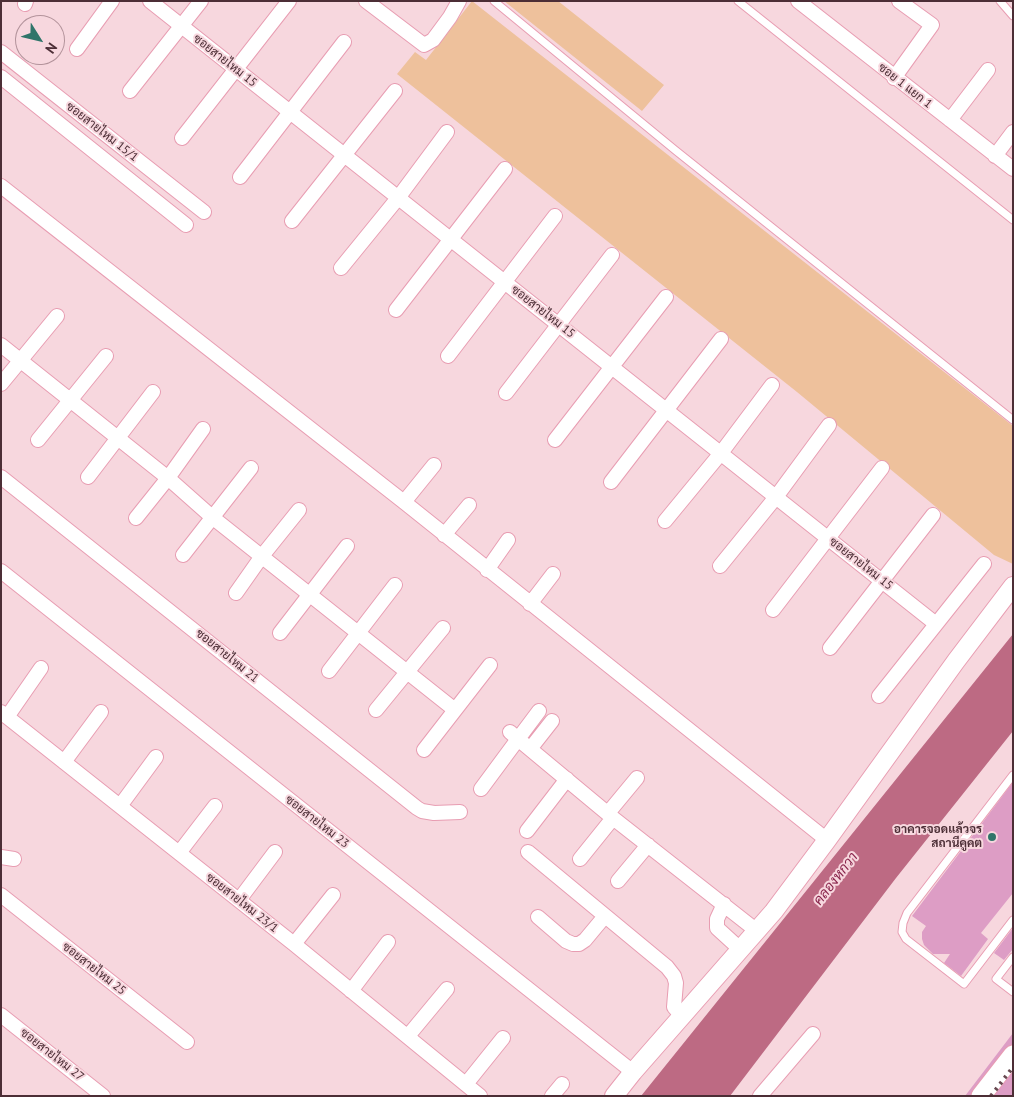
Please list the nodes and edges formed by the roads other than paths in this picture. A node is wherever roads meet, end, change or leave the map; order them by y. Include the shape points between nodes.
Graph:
1 (112, 1) edge
2 (150, 1) edge
3 (201, 1) edge
4 (289, 1) edge
5 (366, 1) edge
6 (459, 1) edge
7 (494, 1) edge
8 (738, 1) edge
9 (798, 1) edge
10 (899, 1) edge
11 (1000, 1) edge
12 (1013, 16) edge
13 (182, 27) junction
14 (344, 42) dead end
15 (77, 49) dead end
16 (1, 52) edge
17 (236, 70) junction
18 (988, 70) dead end
19 (1, 77) edge
20 (894, 78) junction
21 (36, 79) junction
22 (130, 91) dead end
23 (395, 91) dead end
24 (24, 95) junction
25 (290, 112) junction
26 (950, 120) junction
27 (447, 132) dead end
28 (1013, 132) edge
29 (182, 138) dead end
30 (345, 156) junction
31 (995, 156) junction
32 (505, 169) dead end
33 (1013, 169) edge
34 (240, 177) dead end
35 (1, 186) edge
36 (398, 198) junction
37 (204, 212) dead end
38 (555, 216) dead end
39 (1013, 220) edge
40 (292, 221) dead end
41 (186, 225) dead end
42 (451, 240) junction
43 (612, 255) dead end
44 (341, 268) dead end
45 (504, 282) junction
46 (666, 297) dead end
47 (396, 310) dead end
48 (57, 316) dead end
49 (558, 325) junction
50 (720, 340) dead end
51 (1, 345) edge
52 (106, 356) dead end
53 (448, 356) dead end
54 (20, 360) junction
55 (613, 368) junction
56 (1, 384) edge
57 (772, 385) dead end
58 (153, 392) dead end
59 (506, 393) dead end
60 (70, 400) junction
61 (666, 410) junction
62 (1013, 420) edge
63 (828, 426) dead end
64 (203, 429) dead end
65 (119, 438) junction
66 (38, 440) dead end
67 (556, 440) dead end
68 (721, 453) junction
69 (434, 465) dead end
70 (251, 468) dead end
71 (882, 468) dead end
72 (1, 477) edge
73 (88, 477) dead end
74 (168, 478) junction
75 (611, 482) dead end
76 (776, 497) junction
77 (404, 502) junction
78 (469, 505) dead end
79 (299, 510) dead end
80 (933, 515) dead end
81 (212, 517) junction
82 (136, 518) dead end
83 (665, 522) dead end
84 (444, 535) junction
85 (829, 539) junction
86 (508, 540) dead end
87 (347, 546) dead end
88 (183, 555) dead end
89 (262, 556) junction
90 (984, 564) dead end
91 (720, 566) dead end
92 (487, 570) junction
93 (1, 571) edge
94 (553, 574) dead end
95 (882, 581) junction
96 (395, 585) dead end
97 (1013, 586) edge
98 (236, 593) dead end
99 (310, 595) junction
100 (530, 604) junction
101 (773, 610) dead end
102 (936, 624) junction
103 (444, 628) dead end
104 (280, 633) dead end
105 (357, 633) junction
106 (830, 648) dead end
107 (490, 665) dead end
108 (41, 668) dead end
109 (329, 671) dead end
110 (407, 672) junction
111 (879, 696) dead end
112 (376, 710) dead end
113 (455, 710) junction
114 (539, 711) dead end
115 (101, 712) dead end
116 (4, 714) edge
117 (552, 721) dead end
118 (514, 736) junction
119 (530, 749) junction
120 (424, 750) dead end
121 (156, 756) dead end
122 (64, 762) junction
123 (1013, 774) edge
124 (636, 778) dead end
125 (566, 779) junction
126 (482, 789) dead end
127 (120, 806) junction
128 (215, 806) dead end
129 (460, 812) dead end
130 (610, 815) junction
131 (526, 831) dead end
132 (827, 840) junction
133 (648, 845) junction
134 (275, 852) dead end
135 (528, 852) dead end
136 (179, 853) junction
137 (580, 859) dead end
138 (618, 882) dead end
139 (1, 896) edge
140 (333, 896) dead end
141 (239, 900) junction
142 (724, 904) junction
143 (605, 916) junction
144 (538, 917) dead end
145 (1013, 920) edge
146 (757, 931) junction
147 (388, 942) dead end
148 (294, 944) junction
149 (740, 949) junction
150 (1013, 957) edge
151 (446, 989) dead end
152 (351, 991) junction
153 (1013, 992) edge
154 (1, 1015) edge
155 (682, 1016) junction
156 (813, 1034) dead end
157 (408, 1036) junction
158 (503, 1038) dead end
159 (186, 1042) dead end
160 (1013, 1054) edge
161 (633, 1072) junction
162 (466, 1084) junction
163 (562, 1084) dead end
164 (103, 1096) edge
165 (480, 1096) edge
166 (552, 1096) edge
167 (614, 1096) edge
168 (760, 1096) edge
169 (981, 1096) edge

1 - 15 street
2 - 13 street, ซอยสายไหม 15
3 - 13 street
4 - 17 street
5 - 6 street via 424,45 433,40
7 - 62 lane
8 - 39 lane
9 - 20 street, ซอย 1 แยก 1
10 - 20 street via 932,25
11 - 12 lane
13 - 17 street, ซอยสายไหม 15
13 - 22 street
14 - 25 street
16 - 21 street, ซอยสายไหม 15/1
17 - 25 street, ซอยสายไหม 15
17 - 29 street
18 - 26 street
19 - 24 street, ซอยสายไหม 15/1
20 - 26 street, ซอย 1 แยก 1
21 - 24 street
21 - 37 street, ซอยสายไหม 15/1
23 - 30 street
24 - 41 street, ซอยสายไหม 15/1
25 - 30 street, ซอยสายไหม 15
25 - 34 street
26 - 31 street, ซอย 1 แยก 1
27 - 36 street
28 - 31 street
30 - 36 street, ซอยสายไหม 15
30 - 40 street
31 - 33 street, ซอย 1 แยก 1
32 - 42 street
35 - 77 street
36 - 42 street, ซอยสายไหม 15
36 - 44 street
38 - 45 street
42 - 45 street, ซอยสายไหม 15
42 - 47 street
43 - 49 street
45 - 49 street, ซอยสายไหม 15
45 - 53 street
46 - 55 street
48 - 54 street
49 - 55 street, ซอยสายไหม 15
49 - 59 street
50 - 61 street
51 - 54 street
52 - 60 street
54 - 56 street
54 - 60 street
55 - 61 street, ซอยสายไหม 15
55 - 67 street
57 - 68 street
58 - 65 street
60 - 65 street
60 - 66 street
61 - 68 street, ซอยสายไหม 15
61 - 75 street
63 - 76 street
64 - 74 street
65 - 73 street
65 - 74 street
68 - 76 street, ซอยสายไหม 15
68 - 83 street
69 - 77 street
70 - 81 street
71 - 85 street
72 - 129 street, ซอยสายไหม 21 via 417,808 434,813
74 - 81 street
74 - 82 street
76 - 85 street, ซอยสายไหม 15
76 - 91 street
77 - 84 street
78 - 84 street
79 - 89 street
80 - 95 street
81 - 88 street
81 - 89 street
84 - 92 street
85 - 95 street, ซอยสายไหม 15
85 - 101 street
86 - 92 street
87 - 99 street
89 - 98 street
89 - 99 street
90 - 102 street
92 - 100 street
93 - 161 street, ซอยสายไหม 23
94 - 100 street
95 - 102 street, ซอยสายไหม 15
95 - 106 street
96 - 105 street
97 - 132 street
99 - 104 street
99 - 105 street
100 - 132 street
102 - 111 street
103 - 110 street
105 - 109 street
105 - 110 street
107 - 113 street
108 - 116 street
110 - 112 street
110 - 113 street
113 - 120 street
114 - 118 street
115 - 122 street
116 - 122 street, ซอยสายไหม 23/1
117 - 119 street
118 - 119 street
118 - 126 street
119 - 125 street
121 - 127 street
122 - 127 street, ซอยสายไหม 23/1
123 - 145 lane via 908,913 902,932 906,939 964,984
124 - 130 street
125 - 130 street
125 - 131 street
127 - 136 street, ซอยสายไหม 23/1
128 - 136 street
130 - 133 street
130 - 137 street
132 - 146 street
133 - 138 street
133 - 142 street
134 - 141 street
135 - 143 street
136 - 141 street, ซอยสายไหม 23/1
139 - 159 street, ซอยสายไหม 25
140 - 148 street
141 - 148 street, ซอยสายไหม 23/1
142 - 146 street
142 - 149 street via 717,919 717,928
143 - 144 street via 579,944 566,941
143 - 155 street via 674,976 674,1007
146 - 149 street
147 - 152 street
148 - 152 street, ซอยสายไหม 23/1
149 - 155 street
150 - 153 lane via 996,979
151 - 157 street
152 - 157 street, ซอยสายไหม 23/1
154 - 164 street, ซอยสายไหม 27
155 - 161 street
156 - 168 street
157 - 162 street, ซอยสายไหม 23/1
158 - 162 street
160 - 169 main road
161 - 167 street
162 - 165 street, ซอยสายไหม 23/1
163 - 166 street

